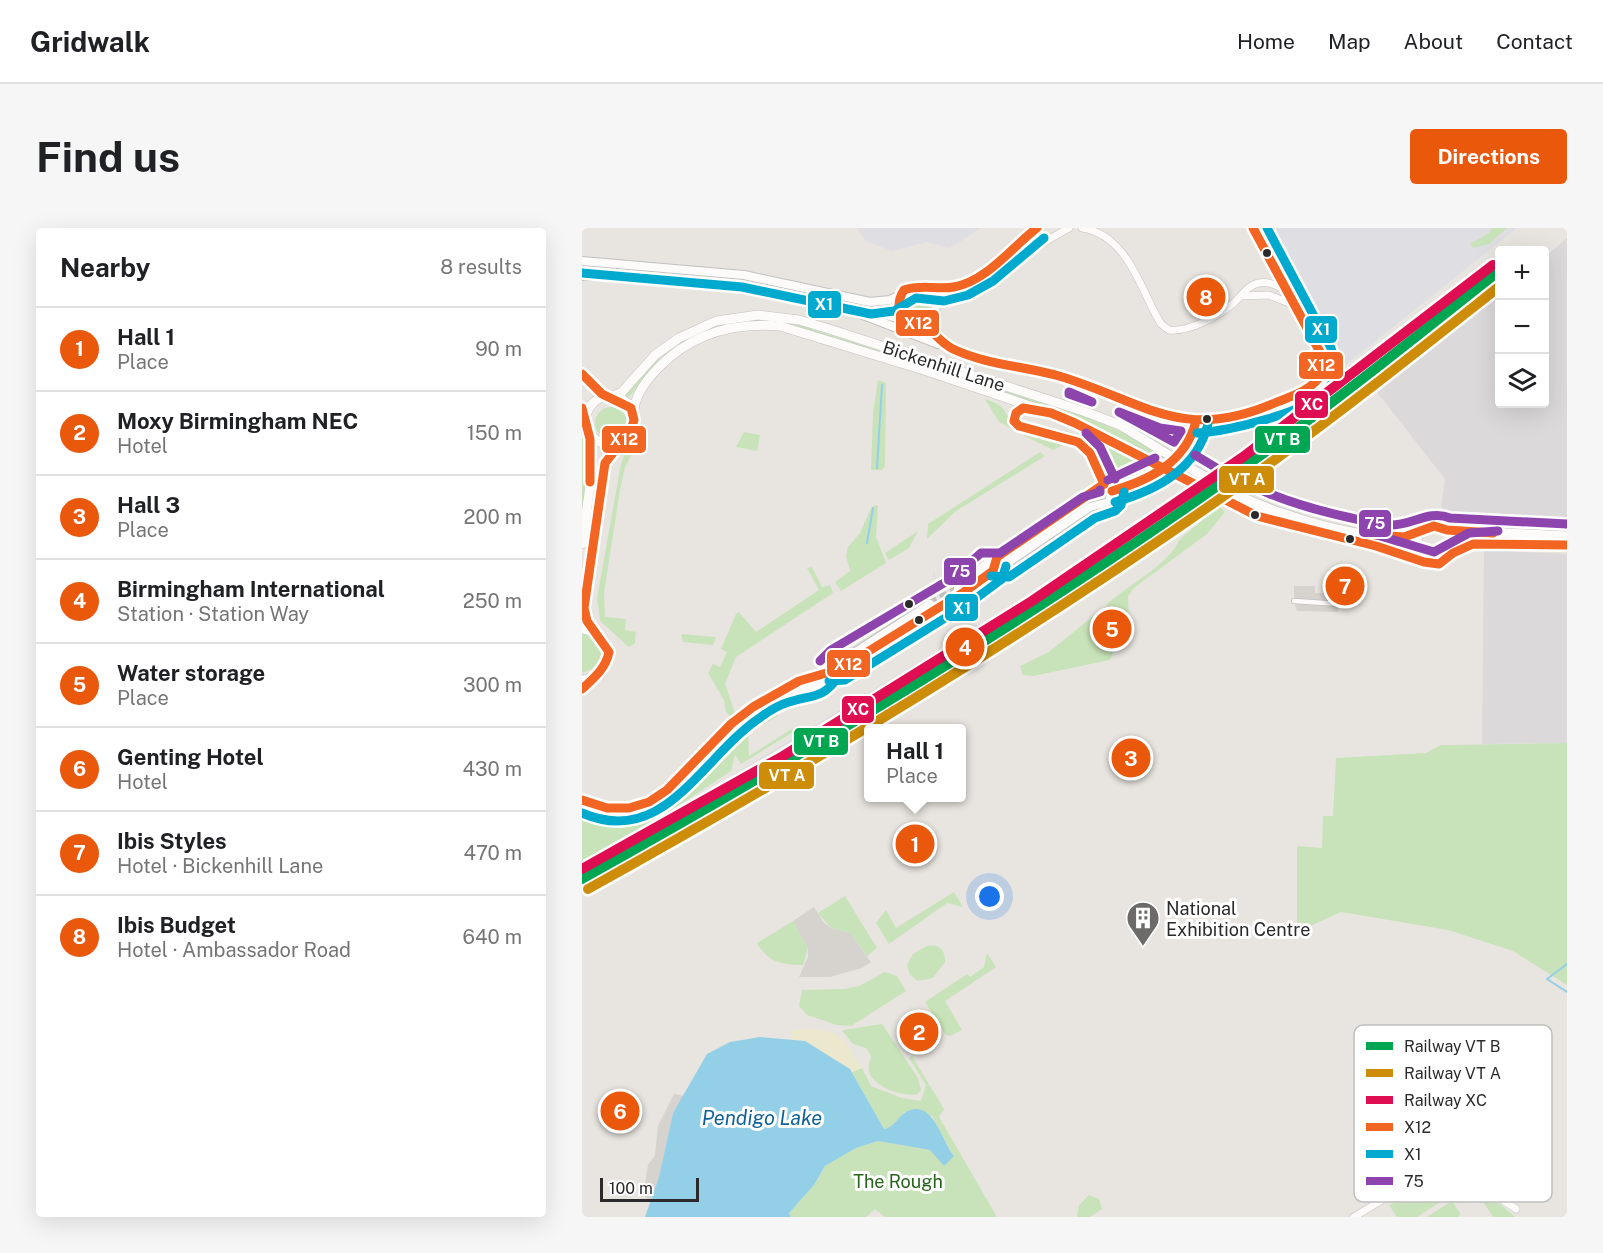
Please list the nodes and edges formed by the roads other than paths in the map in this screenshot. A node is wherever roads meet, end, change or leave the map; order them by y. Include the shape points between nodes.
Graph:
1 (1037, 228) edge
2 (1069, 228) edge
3 (1082, 228) edge
4 (1253, 228) edge
5 (582, 261) edge
6 (582, 276) edge
7 (975, 280) junction
8 (930, 290) junction
9 (1286, 290) junction
10 (900, 294) junction
11 (1241, 296) junction
12 (844, 307) junction
13 (1295, 307) joint
14 (904, 319) junction
15 (922, 324) junction
16 (953, 349) junction
17 (1320, 352) tunnel mouth
18 (582, 374) edge
19 (609, 397) junction
20 (582, 408) edge
21 (1051, 413) junction
22 (633, 416) junction
23 (586, 418) junction
24 (589, 432) junction
25 (624, 440) junction
26 (1104, 484) junction
27 (1094, 490) junction
28 (1098, 504) junction
29 (1447, 530) junction
30 (1421, 531) junction
31 (1567, 536) edge
32 (582, 544) edge
33 (1567, 545) edge
34 (1453, 553) junction
35 (1422, 561) junction
36 (994, 564) junction
37 (960, 591) tunnel mouth
38 (1294, 601) dead end
39 (1339, 604) dead end
40 (932, 606) tunnel mouth
41 (587, 630) edge
42 (587, 680) edge
43 (582, 689) edge
44 (582, 795) edge
45 (586, 802) edge
46 (1379, 1202) edge
47 (1506, 1202) edge
48 (1516, 1209) dead end
49 (1354, 1217) edge

1 - 7 street
2 - 7 street
3 - 11 street via 1105,235 1122,250 1164,328 1178,331 1191,327
4 - 9 street
5 - 10 street via 744,275 870,302 890,300
6 - 12 street via 739,286
7 - 8 street
8 - 10 street via 912,286
8 - 15 street via 937,302 936,311
9 - 11 street via 1270,282 1258,283
9 - 13 street
10 - 14 street via 898,304
11 - 13 street via 1269,295
12 - 14 street
12 - 16 street
14 - 15 street
15 - 16 street
16 - 17 street via 1062,377 1163,416 1196,421 1230,419 1272,406 1318,383 1324,364
18 - 19 street
19 - 22 main road via 627,405
19 - 23 main road via 595,402
19 - 30 main road, Bickenhill Lane, bridge via 622,392 655,355 696,329 740,316 779,317 826,328 1120,425 1242,497 1298,518 1375,536 1404,537
20 - 23 street
21 - 22 main road, Bickenhill Lane via 802,331 757,324 710,333 680,348 647,380 634,404
21 - 26 street via 1023,408 1014,421 1024,430 1063,434 1077,440 1088,450
21 - 35 main road, Bickenhill Lane, bridge via 1290,528 1377,546
22 - 25 main road via 632,429
23 - 24 main road
24 - 25 main road via 605,444
24 - 32 main road via 592,471
25 - 41 main road via 608,454 605,463 584,608
26 - 27 street
26 - 28 street via 1110,487 1112,498 1106,504
27 - 28 street
27 - 36 street via 997,556
28 - 36 street via 1003,566
29 - 30 main road via 1434,526
29 - 31 main road
29 - 34 main road via 1454,541
30 - 35 main road via 1415,549
33 - 34 main road via 1482,542
34 - 35 main road via 1439,564
36 - 37 street via 993,571
38 - 39 street
40 - 45 street via 837,660 829,669 792,683 733,722 663,794 627,811
41 - 42 main road via 604,639 608,652 604,670
42 - 43 street
44 - 45 street
46 - 49 street
47 - 48 street

